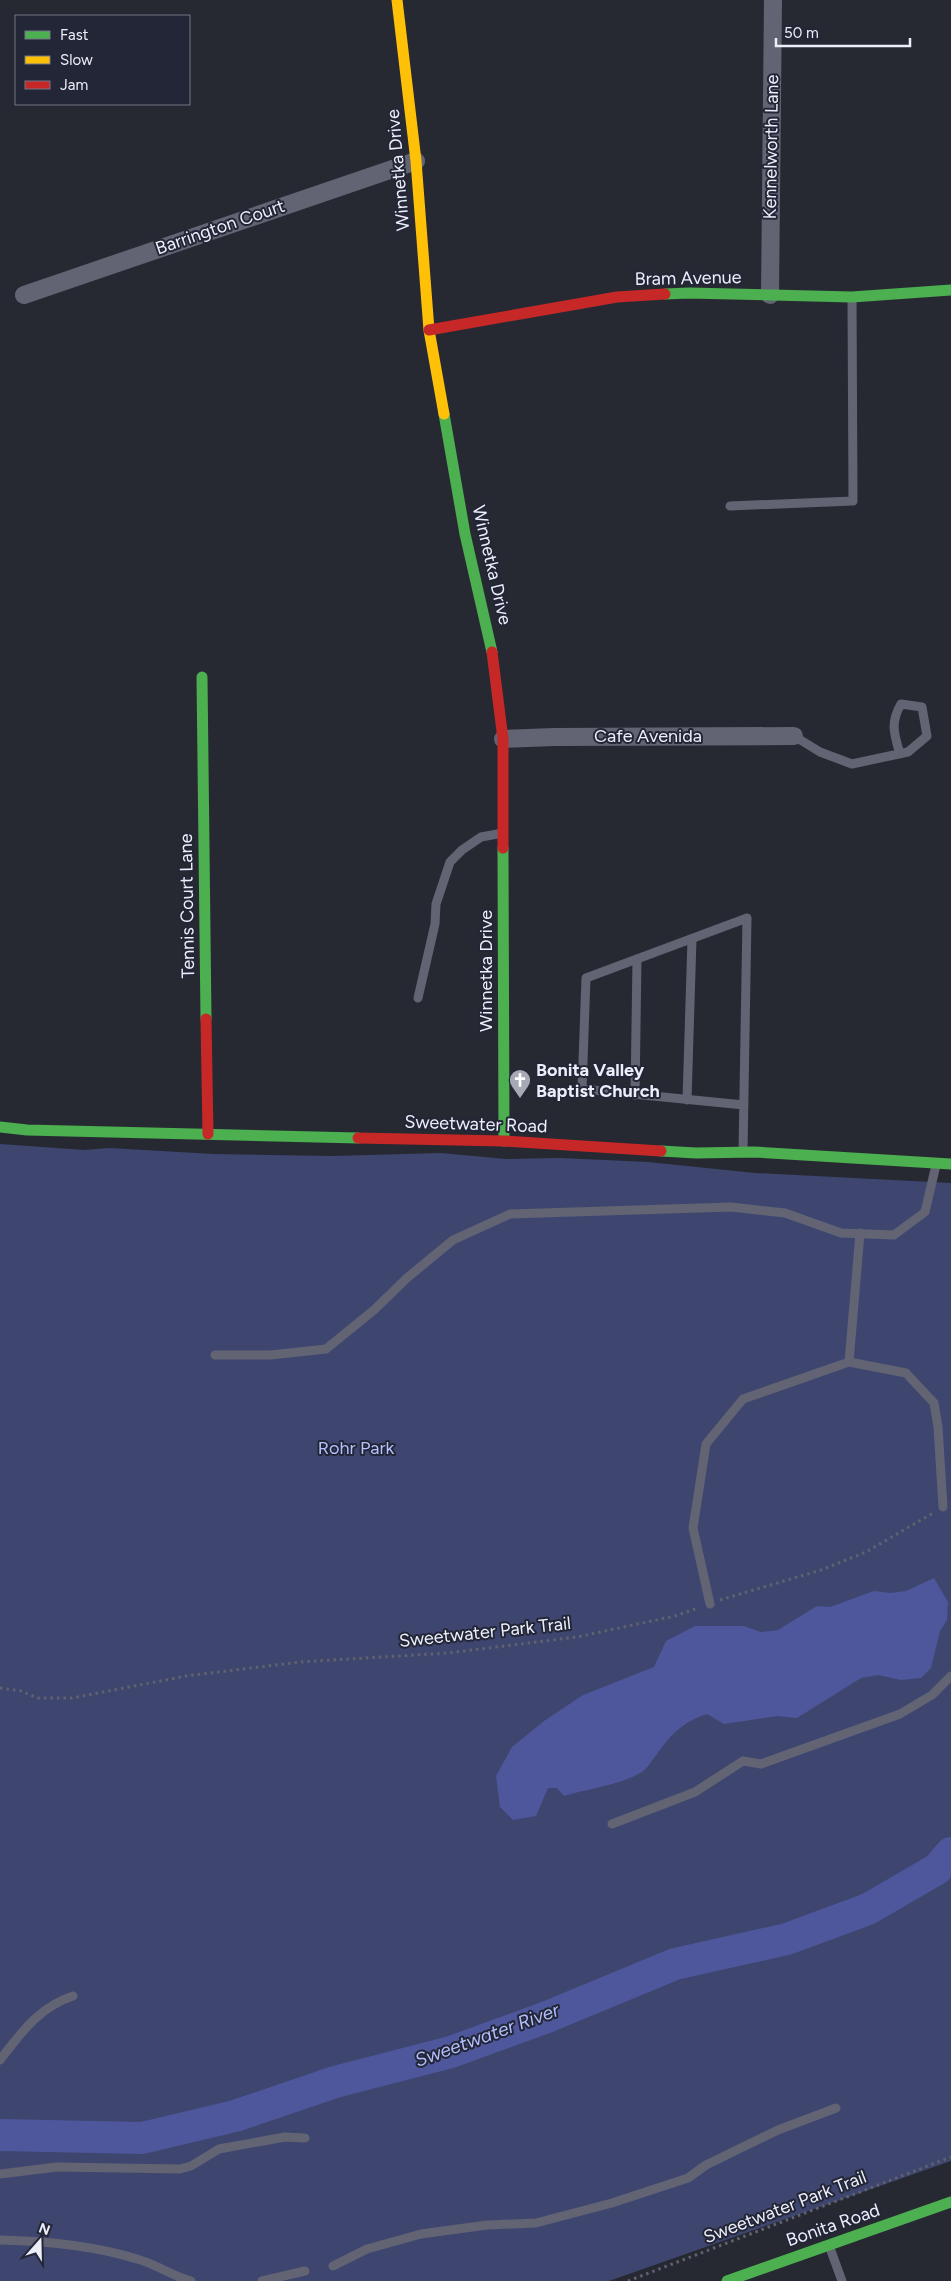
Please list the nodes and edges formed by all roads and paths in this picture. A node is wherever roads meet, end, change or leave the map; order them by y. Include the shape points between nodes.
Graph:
1 (397, 0) edge
2 (773, 0) edge
3 (416, 161) junction
4 (951, 290) edge
5 (24, 295) dead end
6 (770, 295) junction
7 (852, 297) junction
8 (429, 330) junction
9 (730, 506) dead end
10 (202, 678) dead end
11 (794, 736) joint
12 (503, 739) junction
13 (900, 754) junction
14 (503, 833) junction
15 (692, 938) junction
16 (637, 959) junction
17 (418, 998) dead end
18 (635, 1095) junction
19 (687, 1100) junction
20 (744, 1105) junction
21 (0, 1127) edge
22 (208, 1134) junction
23 (504, 1141) junction
24 (743, 1152) junction
25 (936, 1162) junction
26 (951, 1164) edge
27 (860, 1234) junction
28 (215, 1355) dead end
29 (849, 1362) junction
30 (943, 1507) joint
31 (710, 1604) junction
32 (951, 1676) edge
33 (0, 1688) edge
34 (612, 1824) dead end
35 (73, 1996) dead end
36 (0, 2060) edge
37 (836, 2108) dead end
38 (305, 2138) dead end
39 (951, 2157) edge
40 (0, 2174) edge
41 (951, 2202) edge
42 (0, 2240) edge
43 (829, 2245) junction
44 (333, 2266) dead end
45 (305, 2271) dead end
46 (191, 2281) edge
47 (262, 2281) edge
48 (628, 2281) edge
49 (727, 2281) edge
50 (842, 2281) edge

1 - 3 street, Winnetka Drive
2 - 6 street, Kennelworth Lane
3 - 5 street, Barrington Court
3 - 8 street, Winnetka Drive
4 - 7 street, Bram Avenue
6 - 7 street, Bram Avenue
6 - 8 street, Bram Avenue via 689,293 617,297
7 - 9 lane via 854,501
8 - 12 street, Winnetka Drive via 465,534 495,664
10 - 22 street, Tennis Court Lane
11 - 12 street, Cafe Avenida
11 - 13 lane via 820,752 852,764
12 - 14 street, Winnetka Drive
13 - 13 lane via 908,752 927,736 922,707 901,704 893,717
14 - 17 lane via 481,837 450,862 436,904 435,924
14 - 23 street, Winnetka Drive
15 - 16 lane
15 - 19 lane
15 - 20 lane via 747,918
16 - 18 lane
16 - 18 lane via 586,978 582,1089
18 - 19 lane
19 - 20 lane
20 - 24 lane
21 - 22 street, Sweetwater Road
22 - 23 street, Sweetwater Road
23 - 24 street, Sweetwater Road
24 - 25 street, Sweetwater Road
25 - 26 street, Sweetwater Road
25 - 27 lane via 925,1212 894,1235
27 - 28 lane via 841,1233 785,1214 731,1207 510,1214 453,1240 326,1349 271,1355
27 - 29 lane
29 - 30 lane via 906,1373 934,1403
29 - 31 lane via 743,1399 706,1444 693,1528
30 - 31 path, Sweetwater Park Trail via 866,1552 821,1570
31 - 33 path, Sweetwater Park Trail via 675,1616 577,1637 448,1653 300,1662 186,1676 72,1698 38,1698
32 - 34 lane via 932,1695 900,1714 761,1764 743,1761 695,1792
35 - 36 lane via 31,2020
37 - 44 lane via 778,2130 688,2178 612,2203 536,2223 487,2225 421,2234 367,2249
38 - 40 lane via 285,2137 219,2148 192,2166 180,2169 57,2167
39 - 48 path, Sweetwater Park Trail
41 - 43 street, Bonita Road
42 - 46 lane via 99,2248 140,2259
43 - 49 street, Bonita Road
43 - 50 lane
45 - 47 lane

